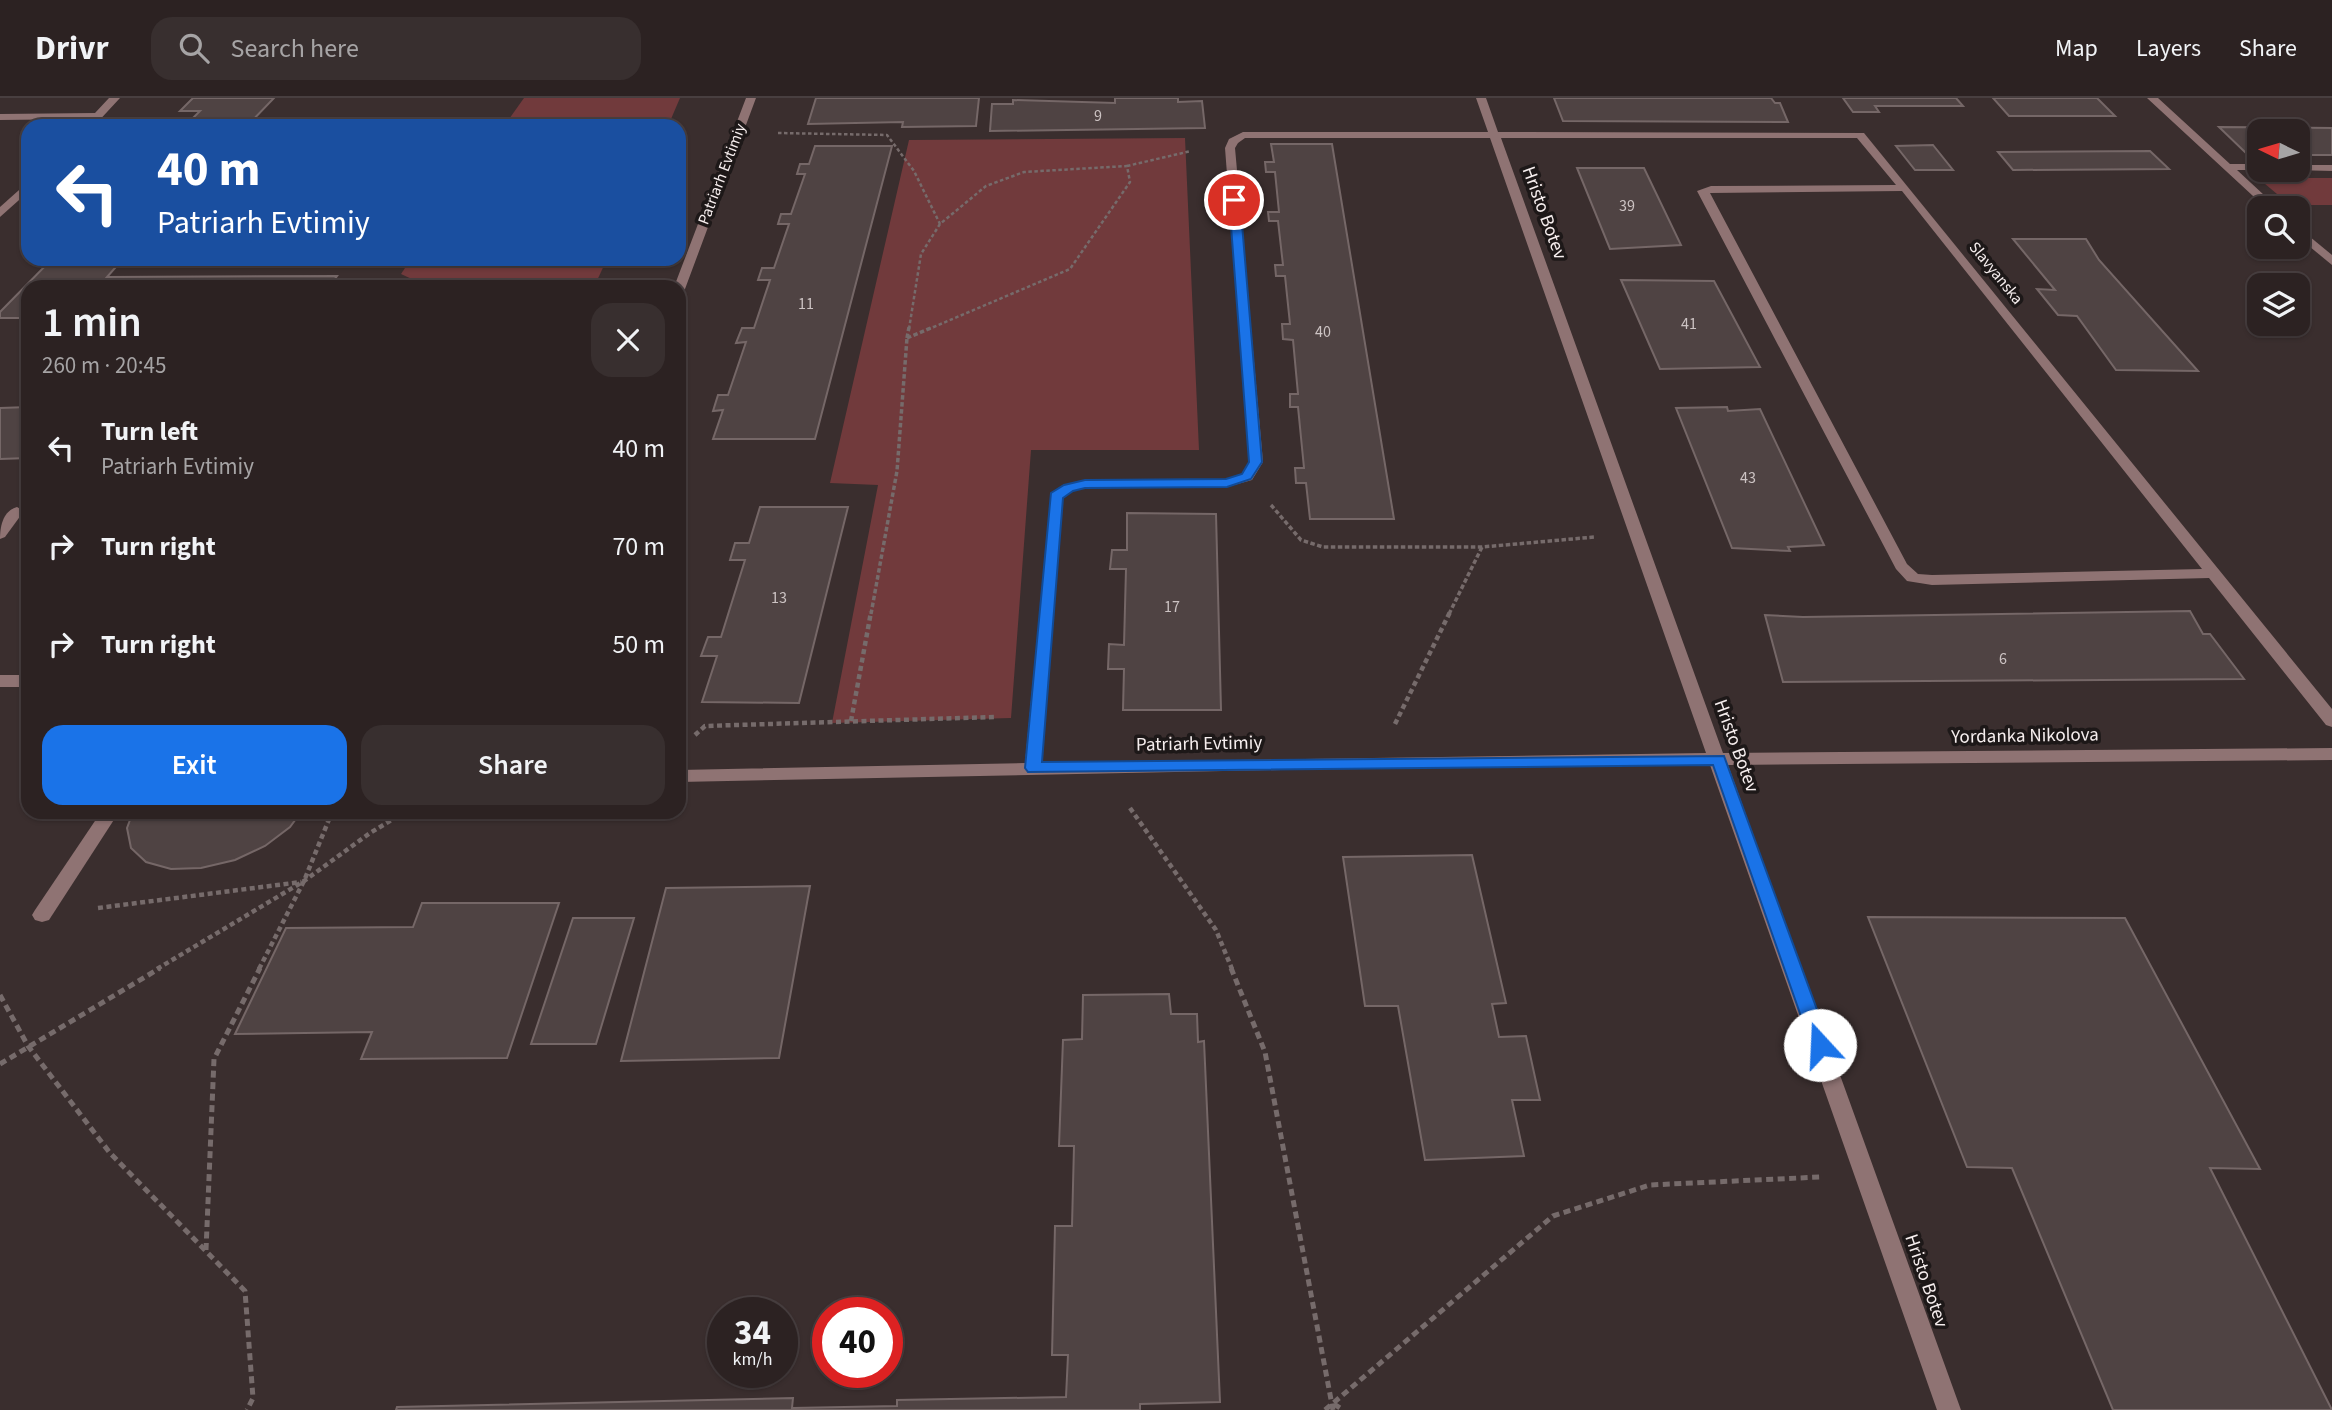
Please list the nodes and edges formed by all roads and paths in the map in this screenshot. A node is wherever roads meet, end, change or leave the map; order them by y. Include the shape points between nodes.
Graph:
1 (115, 98) edge
2 (751, 98) edge
3 (1481, 98) edge
4 (2152, 98) edge
5 (97, 116) junction
6 (0, 117) edge
7 (94, 119) edge
8 (738, 132) junction
9 (1493, 134) junction
10 (1233, 141) junction
11 (1126, 166) junction
12 (2225, 167) junction
13 (2247, 167) edge
14 (2310, 168) edge
15 (2332, 168) edge
16 (1906, 188) junction
17 (21, 193) edge
18 (2258, 196) edge
19 (0, 214) edge
20 (940, 224) junction
21 (2310, 242) edge
22 (2332, 261) edge
23 (682, 280) edge
24 (907, 338) junction
25 (1247, 477) junction
26 (21, 511) edge
27 (0, 512) edge
28 (21, 512) edge
29 (1637, 533) junction
30 (0, 534) edge
31 (1482, 547) junction
32 (2215, 573) junction
33 (0, 681) edge
34 (21, 681) edge
35 (1037, 716) junction
36 (2332, 721) edge
37 (851, 722) junction
38 (688, 742) dead end
39 (2332, 754) edge
40 (1719, 760) junction
41 (1376, 762) junction
42 (1101, 767) junction
43 (1033, 768) junction
44 (686, 776) edge
45 (105, 819) edge
46 (329, 819) edge
47 (393, 819) edge
48 (304, 881) junction
49 (42, 915) joint
50 (0, 996) edge
51 (28, 1046) junction
52 (0, 1064) edge
53 (1866, 1175) junction
54 (206, 1251) junction
55 (1333, 1407) edge
56 (247, 1410) edge
57 (1325, 1410) edge
58 (1343, 1410) edge
59 (1949, 1410) edge

1 - 5 street
2 - 8 street, Patriarh Evtimiy
3 - 9 street, Hristo Botev
4 - 12 street
5 - 6 street
5 - 7 street
8 - 20 path via 887,135 915,170
8 - 23 street, Patriarh Evtimiy
9 - 10 street, Slavyanska via 1243,135
9 - 16 street, Slavyanska via 1860,135
9 - 29 street, Hristo Botev
10 - 11 path
10 - 25 street via 1256,462
11 - 20 path via 1024,172 986,186
11 - 24 path via 1130,182 1070,269
12 - 13 street
12 - 18 street
14 - 15 street
16 - 32 street, Slavyanska
16 - 32 street via 1703,191 1901,566 1913,578 1932,580
17 - 19 street
20 - 24 path via 921,254
21 - 22 street
24 - 37 path via 897,471
25 - 31 path via 1301,540 1323,547
25 - 35 street via 1227,483 1085,484 1056,496
26 - 27 street
28 - 30 street
29 - 31 path
29 - 40 street, Hristo Botev
31 - 41 path
32 - 36 street, Slavyanska
33 - 34 street
35 - 37 path
35 - 43 street
37 - 38 path via 705,726
39 - 40 street, Yordanka Nikolova
40 - 41 street, Patriarh Evtimiy
40 - 53 street, Hristo Botev
41 - 42 street, Patriarh Evtimiy
42 - 43 street, Patriarh Evtimiy
42 - 55 path via 1216,930 1265,1052
43 - 44 street, Patriarh Evtimiy
45 - 49 street
46 - 48 path
47 - 48 path
48 - 49 path
48 - 51 path
48 - 54 path via 214,1059
50 - 51 path
51 - 52 path
51 - 54 path via 110,1153
53 - 55 path via 1650,1185 1553,1216
53 - 59 street, Hristo Botev
54 - 56 path via 246,1291 253,1398
55 - 57 path
55 - 58 path

